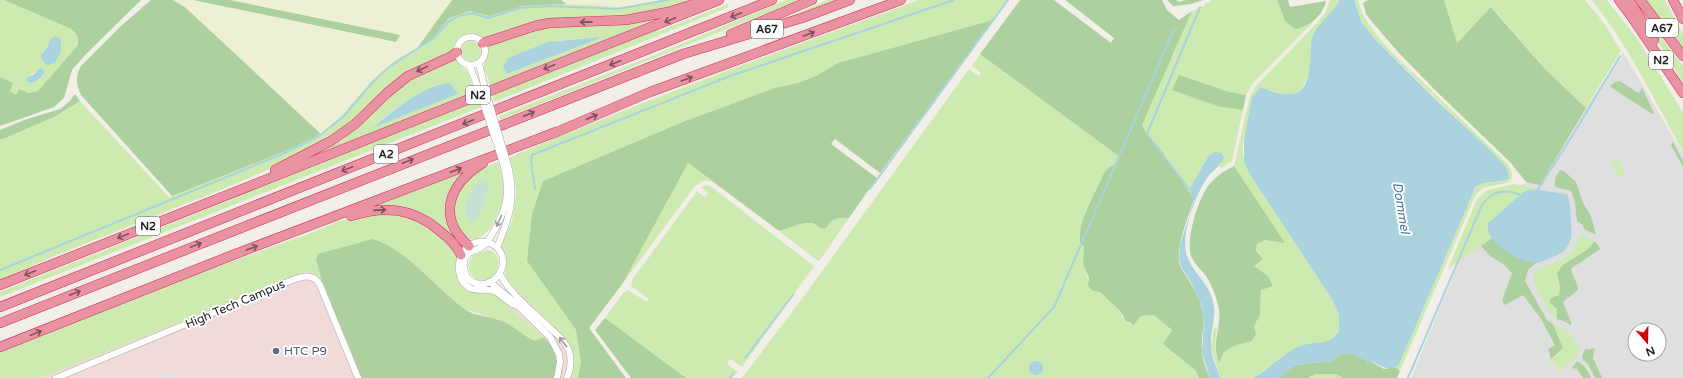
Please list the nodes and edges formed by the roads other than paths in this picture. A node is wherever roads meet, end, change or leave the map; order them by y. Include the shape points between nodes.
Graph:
1 (707, 0) edge
2 (719, 0) edge
3 (772, 0) edge
4 (812, 0) edge
5 (850, 0) edge
6 (901, 0) edge
7 (1619, 0) edge
8 (1629, 0) edge
9 (1640, 0) edge
10 (1673, 0) edge
11 (1683, 19) edge
12 (483, 43) junction
13 (457, 52) junction
14 (683, 54) junction
15 (1683, 56) edge
16 (479, 63) junction
17 (469, 65) junction
18 (481, 86) junction
19 (1682, 91) edge
20 (556, 132) junction
21 (505, 162) junction
22 (237, 191) junction
23 (302, 230) junction
24 (486, 242) junction
25 (469, 246) junction
26 (497, 248) junction
27 (463, 258) junction
28 (500, 274) junction
29 (490, 282) junction
30 (0, 284) edge
31 (517, 306) junction
32 (0, 307) edge
33 (0, 323) edge
34 (0, 347) edge
35 (56, 378) edge
36 (358, 378) edge
37 (557, 378) edge
38 (567, 378) edge

1 -> 12 highway via 668,12 626,20 548,23
2 -> 22 highway, N2
3 -> 32 highway, A2
4 - 14 highway, A2
5 - 14 highway, A67 via 802,18
20 -> 6 highway via 650,92
7 - 19 highway, N2
8 - 19 highway, A67
9 - 15 highway, A67
10 - 11 highway
12 - 13 street via 476,38 465,38 459,44
12 - 16 street via 484,55
13 - 17 street via 459,60
13 -> 22 highway, N2 via 408,76 355,124 331,141
33 -> 14 highway, A2
16 - 17 street
16 - 18 street
17 - 18 street
18 - 21 street, bridge
23 -> 20 highway
20 - 25 highway via 489,160 459,183 452,198 450,216 456,232
21 -> 24 street via 507,197 499,221
21 - 26 street via 512,181 511,206
22 -> 30 highway, N2
23 -> 27 highway via 373,210 405,211 436,227 452,242
34 -> 23 highway
24 - 25 street
24 - 26 street
24 - 27 street
25 - 27 street
26 - 28 street via 503,262
27 - 29 street via 468,279 479,284
27 - 31 street via 458,268 468,286 477,290 495,291 510,304
28 - 29 street
38 -> 28 street via 571,361 569,350 563,340 518,296
29 - 31 street
31 - 37 street via 550,337 559,354
35 - 36 street, High Tech Campus via 305,276 316,279 320,285

